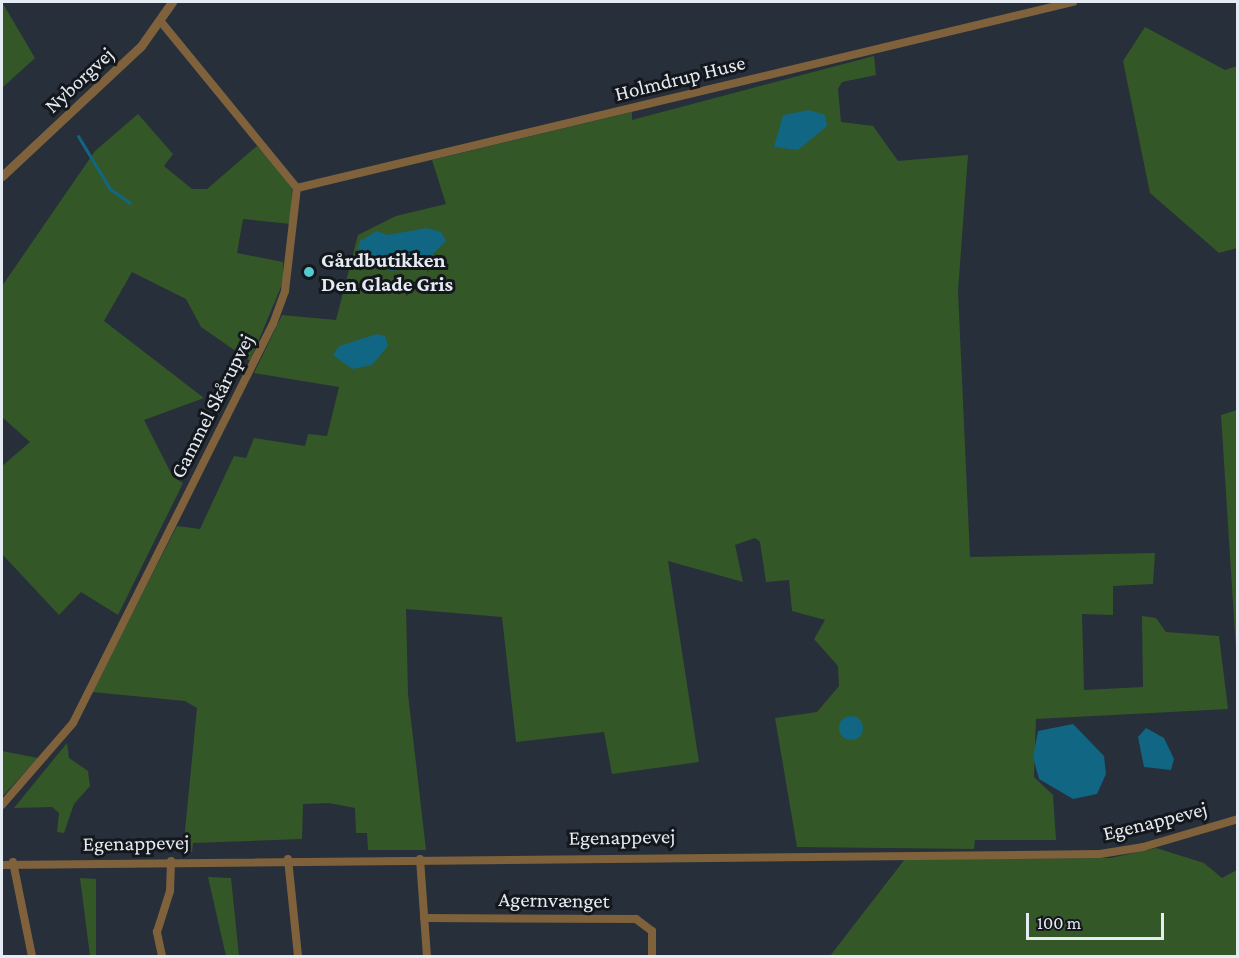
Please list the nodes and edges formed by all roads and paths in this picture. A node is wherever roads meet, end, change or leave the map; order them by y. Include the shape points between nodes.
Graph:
1 (172, 2) edge
2 (1072, 2) edge
3 (161, 22) junction
4 (2, 176) edge
5 (297, 188) junction
6 (2, 806) edge
7 (1238, 819) edge
8 (288, 859) junction
9 (420, 859) junction
10 (171, 861) junction
11 (13, 862) junction
12 (2, 865) edge
13 (424, 918) junction
14 (32, 957) edge
15 (162, 957) edge
16 (298, 957) edge
17 (427, 957) edge
18 (652, 957) edge

1 - 3 street, Nyborgvej
2 - 5 street, Holmdrup Huse
3 - 4 street, Nyborgvej
3 - 5 street
5 - 6 street, Gammel Skårupvej via 285,291 273,324 73,723
7 - 9 street, Egenappevej via 1143,847 1100,854
8 - 9 street, Egenappevej
8 - 10 street, Egenappevej
8 - 16 street
9 - 13 street
10 - 11 street, Egenappevej
10 - 15 street via 170,891 157,932
11 - 12 street, Egenappevej
11 - 14 street
13 - 17 street
13 - 18 street, Agernvænget via 636,919 652,930

